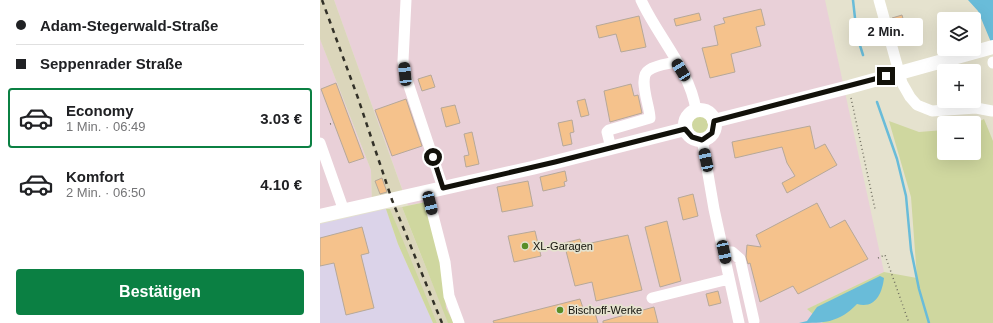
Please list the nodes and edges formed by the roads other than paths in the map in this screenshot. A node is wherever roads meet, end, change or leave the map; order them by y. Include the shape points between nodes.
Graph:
1 (406, 0) edge
2 (641, 0) edge
3 (879, 0) edge
4 (987, 49) edge
5 (676, 62) junction
6 (899, 73) junction
7 (696, 110) junction
8 (993, 111) edge
9 (714, 121) junction
10 (685, 129) junction
11 (702, 140) junction
12 (320, 143) edge
13 (610, 148) junction
14 (322, 155) edge
15 (443, 188) junction
16 (427, 192) junction
17 (344, 211) junction
18 (320, 216) edge
19 (724, 252) junction
20 (729, 279) junction
21 (652, 298) dead end
22 (754, 321) dead end
23 (459, 323) edge
24 (738, 323) edge

1 - 15 street via 403,61 405,74
2 - 5 street
3 - 6 street
4 - 6 main road
5 - 7 street via 691,89
5 - 13 street via 650,69 645,73 643,82 650,118 609,130 607,132
6 - 8 street via 910,97 917,105 932,111 976,108
6 - 9 main road
7 - 9 main road via 708,112
7 - 10 main road via 687,117
9 - 11 main road via 712,133
10 - 11 main road via 692,137
10 - 13 main road
11 - 19 street
12 - 14 street
13 - 15 main road
14 - 17 street
15 - 16 main road
16 - 17 main road
16 - 23 street via 445,262 449,296
17 - 18 main road
19 - 20 street
19 - 22 street via 732,252 740,259
20 - 21 street
20 - 24 street

